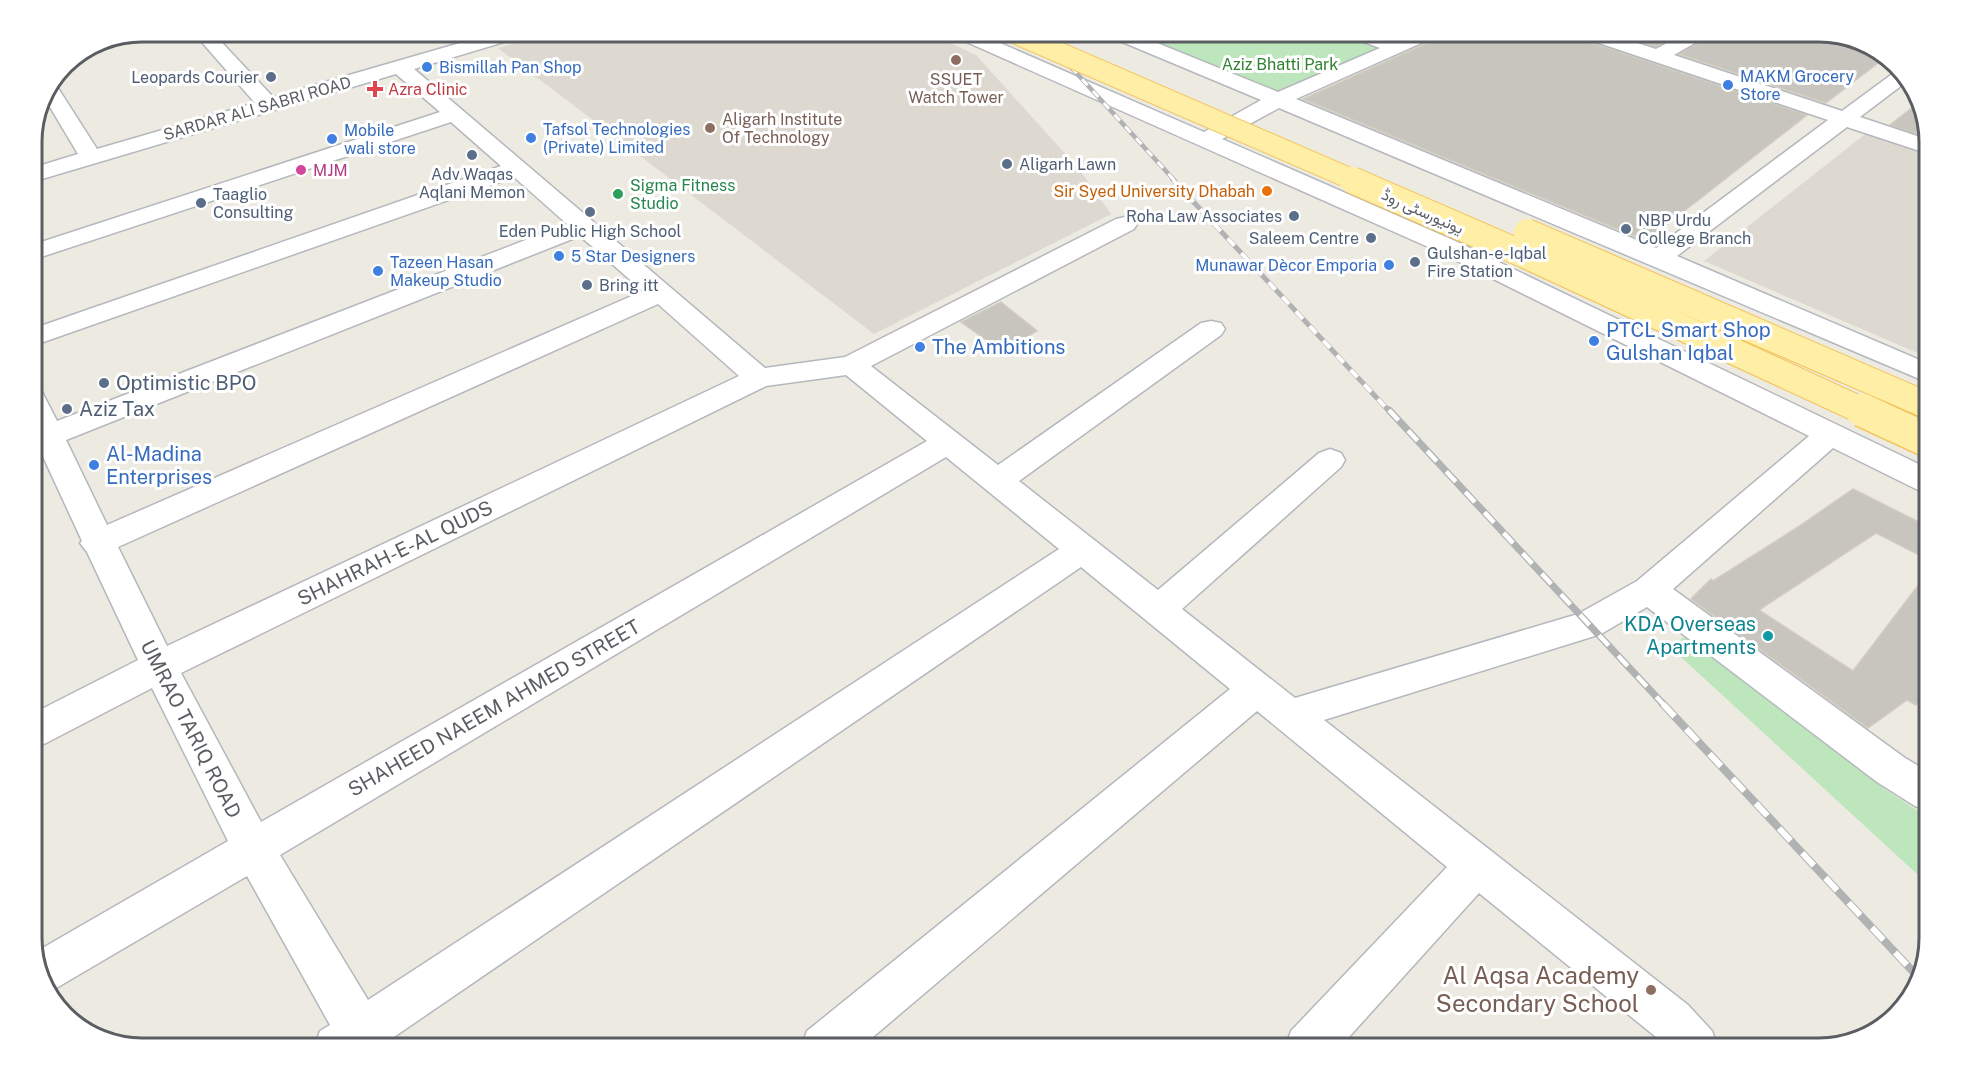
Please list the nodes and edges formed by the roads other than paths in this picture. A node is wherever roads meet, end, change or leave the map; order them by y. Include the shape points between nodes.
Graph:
1 (211, 42) edge
2 (458, 42) edge
3 (983, 42) edge
4 (1035, 42) edge
5 (1080, 42) edge
6 (1139, 42) edge
7 (1382, 42) edge
8 (1407, 42) edge
9 (1616, 42) edge
10 (1683, 42) edge
11 (1395, 47) junction
12 (1659, 56) junction
13 (399, 66) junction
14 (1897, 80) edge
15 (1279, 99) junction
16 (51, 100) edge
17 (269, 105) junction
18 (455, 114) junction
19 (1843, 119) junction
20 (1207, 139) junction
21 (1919, 144) edge
22 (91, 157) junction
23 (518, 168) junction
24 (42, 172) edge
25 (1125, 224) dead end
26 (584, 226) junction
27 (42, 250) edge
28 (1659, 258) junction
29 (661, 293) junction
30 (1211, 329) dead end
31 (42, 335) edge
32 (852, 366) junction
33 (1919, 370) edge
34 (759, 378) junction
35 (1919, 402) edge
36 (42, 417) edge
37 (42, 431) edge
38 (1830, 434) junction
39 (1919, 436) edge
40 (948, 442) junction
41 (1330, 460) dead end
42 (1919, 477) edge
43 (997, 481) junction
44 (97, 543) junction
45 (1083, 550) junction
46 (1649, 590) junction
47 (1158, 610) junction
48 (159, 667) junction
49 (1257, 689) junction
50 (1290, 715) junction
51 (42, 727) edge
52 (1919, 787) edge
53 (253, 850) junction
54 (1477, 865) junction
55 (47, 970) edge
56 (353, 1038) edge
57 (363, 1038) edge
58 (836, 1038) edge
59 (1317, 1038) edge
60 (1686, 1038) edge

1 - 17 street
2 - 13 street, SARDAR ALI SABRI ROAD
3 - 20 street
4 - 39 main road, یونیورسٹی روڈ, bridge via 1525,255
5 - 35 main road, یونیورسٹی روڈ, bridge
6 - 15 street
7 - 11 street
8 - 11 street
9 - 12 street
10 - 12 street
11 - 15 street
12 - 19 street
13 - 17 street, SARDAR ALI SABRI ROAD
13 - 18 street
14 - 19 street
15 - 20 street
15 - 28 street
16 - 22 street
17 - 22 street, SARDAR ALI SABRI ROAD
18 - 23 street
18 - 27 street
19 - 21 street
19 - 28 street
20 - 38 street via 1444,245
22 - 24 street, SARDAR ALI SABRI ROAD
23 - 26 street
23 - 31 street
25 - 32 street
26 - 29 street
26 - 36 street
28 - 33 street
29 - 34 street
29 - 44 street
30 - 43 street
32 - 34 street, SHAHRAH-E-AL QUDS
32 - 40 street
34 - 48 street, SHAHRAH-E-AL QUDS
37 - 44 street, UMRAO TARIQ ROAD
38 - 42 street
38 - 46 street
40 - 43 street
40 - 53 street, SHAHEED NAEEM AHMED STREET
41 - 47 street
43 - 45 street
44 - 48 street, UMRAO TARIQ ROAD
45 - 47 street
45 - 57 street
46 - 50 street via 1589,624
46 - 52 street
47 - 49 street
48 - 51 street, SHAHRAH-E-AL QUDS
48 - 53 street, UMRAO TARIQ ROAD
49 - 50 street
49 - 58 street
50 - 54 street
53 - 55 street, SHAHEED NAEEM AHMED STREET
53 - 56 street, UMRAO TARIQ ROAD
54 - 59 street
54 - 60 street via 1672,1021

